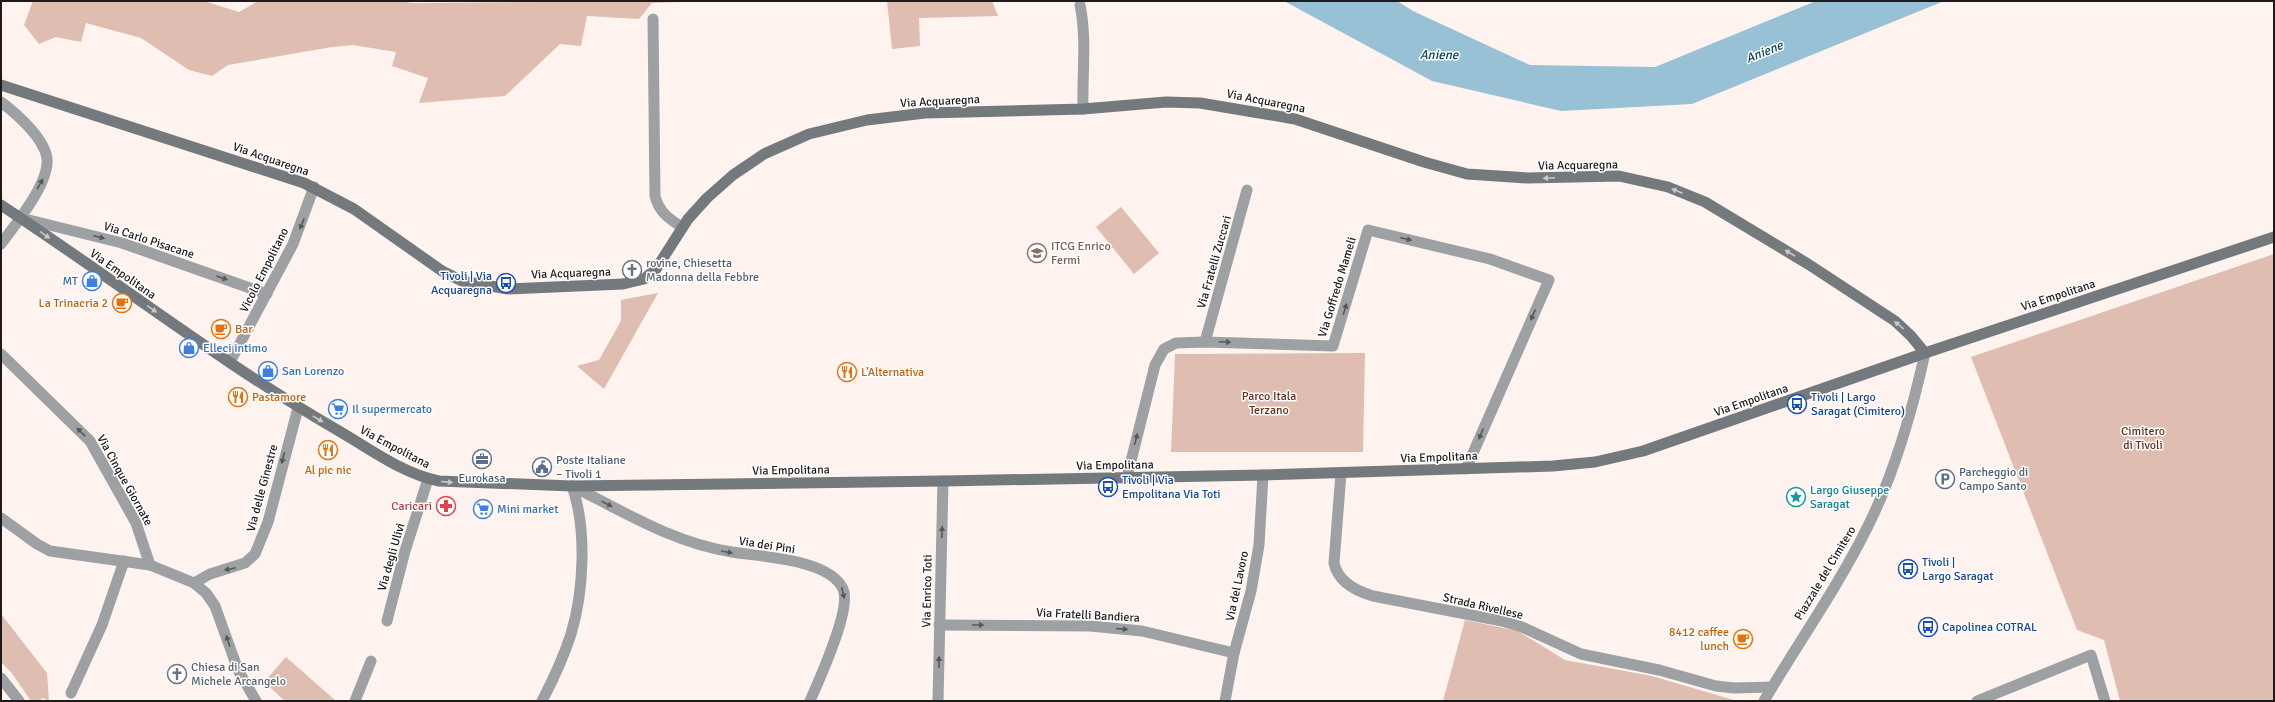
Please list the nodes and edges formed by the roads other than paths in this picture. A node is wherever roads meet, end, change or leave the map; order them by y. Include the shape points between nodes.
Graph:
1 (1080, 5) dead end
2 (653, 19) dead end
3 (1, 85) edge
4 (1, 102) edge
5 (1083, 109) junction
6 (314, 187) junction
7 (1247, 190) dead end
8 (1, 205) edge
9 (20, 218) junction
10 (682, 227) junction
11 (2274, 237) edge
12 (1, 244) edge
13 (267, 294) junction
14 (1205, 342) junction
15 (1925, 353) junction
16 (1, 354) edge
17 (230, 362) junction
18 (298, 408) junction
19 (1466, 469) junction
20 (1341, 473) junction
21 (1263, 475) junction
22 (1127, 477) junction
23 (428, 479) junction
24 (943, 481) junction
25 (572, 486) junction
26 (1, 518) edge
27 (124, 561) junction
28 (150, 565) junction
29 (194, 583) junction
30 (387, 620) dead end
31 (939, 625) junction
32 (1234, 653) junction
33 (371, 661) dead end
34 (1, 678) edge
35 (1772, 687) junction
36 (71, 693) dead end
37 (19, 701) edge
38 (256, 701) edge
39 (355, 701) edge
40 (542, 701) edge
41 (810, 701) edge
42 (938, 701) edge
43 (1225, 701) edge
44 (1764, 701) edge
45 (1977, 701) edge
46 (2105, 701) edge

1 - 5 street via 1085,28
2 - 10 street via 655,196 665,216
3 - 6 main road, Via Acquaregna
9 -> 4 street via 43,179 47,158 29,127
5 - 10 main road, Via Acquaregna via 925,114 867,120 819,131 785,144 743,168 707,198
15 -> 5 main road, Via Acquaregna via 1895,321 1821,272 1705,202 1668,187 1615,176 1528,178 1467,174 1295,119 1211,104 1166,102
6 - 10 main road, Via Acquaregna via 365,216 449,275 462,281 501,288 623,284 638,281 656,269
6 -> 13 street, Vicolo Empolitano via 298,233
7 - 14 street, Via Fratelli Zuccari
8 - 9 main road, Via Empolitana
9 - 12 street
9 -> 13 street, Via Carlo Pisacane via 122,243
9 -> 17 main road, Via Empolitana
11 - 15 main road, Via Empolitana
13 - 17 street, Vicolo Empolitano
14 -> 19 street, Via Goffredo Mameli via 1333,346 1368,230 1490,259 1548,280
22 -> 14 street, Via Goffredo Mameli via 1157,359 1164,349 1176,343
15 - 19 main road, Via Empolitana via 1627,455 1576,465
15 - 35 street, Piazzale del Cimitero via 1914,404 1875,512 1851,558
28 -> 16 street, Via Cinque Giornate via 136,523 90,441
17 - 18 main road, Via Empolitana
18 -> 23 main road, Via Empolitana via 393,463
18 -> 29 street, Via delle Ginestre via 268,522 255,554 245,563 214,573
19 - 20 main road, Via Empolitana
20 - 21 main road, Via Empolitana
20 - 35 street, Strada Rivellese via 1334,563 1338,575 1360,591 1381,598 1512,624 1571,650 1599,658 1720,686
21 - 22 main road, Via Empolitana
21 - 32 street, Via del Lavoro via 1259,545 1251,591
22 - 24 main road, Via Empolitana
23 -> 25 main road, Via Empolitana via 472,484
23 - 30 street, Via degli Ulivi
24 - 25 main road, Via Empolitana
31 -> 24 street, Via Enrico Toti
25 - 40 street via 581,517 580,588 571,634
25 -> 41 street, Via dei Pini via 657,529 692,542 720,550 811,566 833,576 844,589 844,606 827,664
26 - 27 street via 50,551 64,555
27 - 28 street
27 - 36 street via 102,625
28 - 29 street
38 -> 29 street via 238,670 215,606 206,593
31 -> 32 street, Via Fratelli Bandiera via 1090,626 1142,631
42 -> 31 street, Via Enrico Toti
32 - 43 street, Via del Lavoro
33 - 39 street
34 - 37 street
35 - 44 street, Piazzale del Cimitero
45 - 46 street via 2091,655

